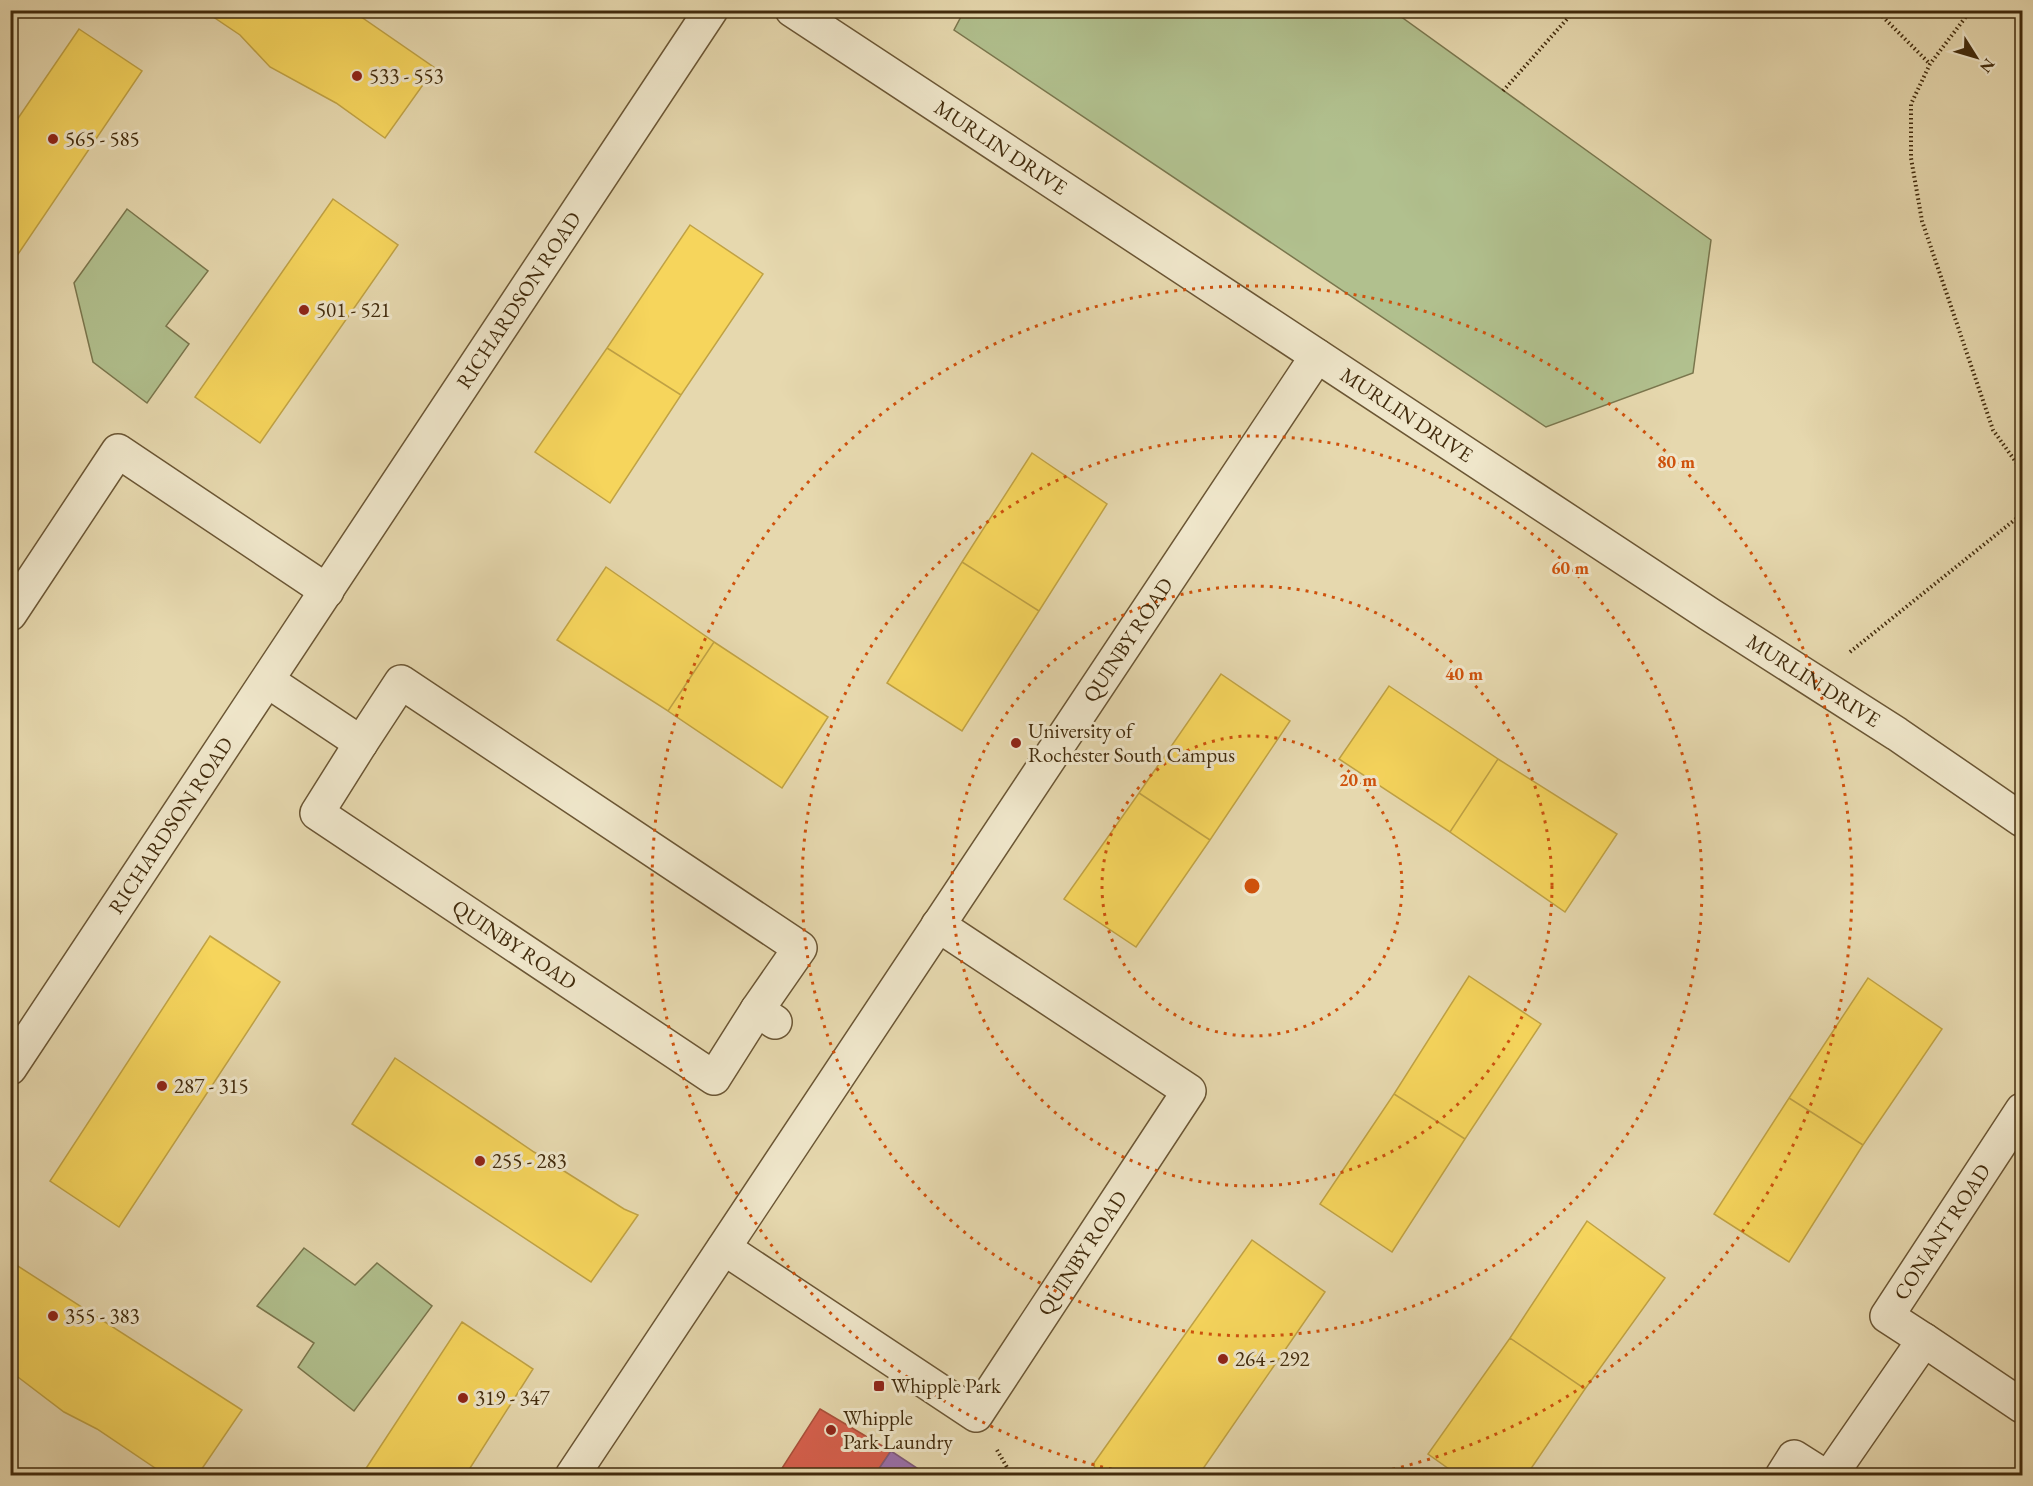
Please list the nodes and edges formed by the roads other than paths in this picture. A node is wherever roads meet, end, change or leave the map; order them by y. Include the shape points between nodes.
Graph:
1 (711, 10) edge
2 (792, 10) edge
3 (1317, 356) junction
4 (327, 591) junction
5 (10, 614) edge
6 (268, 681) junction
7 (362, 743) junction
8 (2022, 820) edge
9 (938, 925) junction
10 (12, 1062) edge
11 (2022, 1110) edge
12 (724, 1248) junction
13 (1924, 1340) junction
14 (2022, 1406) edge
15 (572, 1476) edge
16 (1782, 1476) edge
17 (1824, 1476) edge
18 (1830, 1476) edge

1 - 4 street, RICHARDSON ROAD
2 - 3 street, MURLIN DRIVE
3 - 8 street, MURLIN DRIVE
3 - 9 street, QUINBY ROAD
4 - 5 street via 118,451
4 - 6 street, RICHARDSON ROAD
6 - 7 street
6 - 10 street, RICHARDSON ROAD
7 - 7 street, QUINBY ROAD via 401,682 790,941 800,948 766,1016 714,1078 474,921 317,813
9 - 12 street, QUINBY ROAD
9 - 12 street, QUINBY ROAD via 1190,1091 976,1415
11 - 13 street, CONANT ROAD via 1887,1316
12 - 15 street, QUINBY ROAD
13 - 14 street, CONANT ROAD
13 - 18 street
16 - 17 street via 1794,1457

